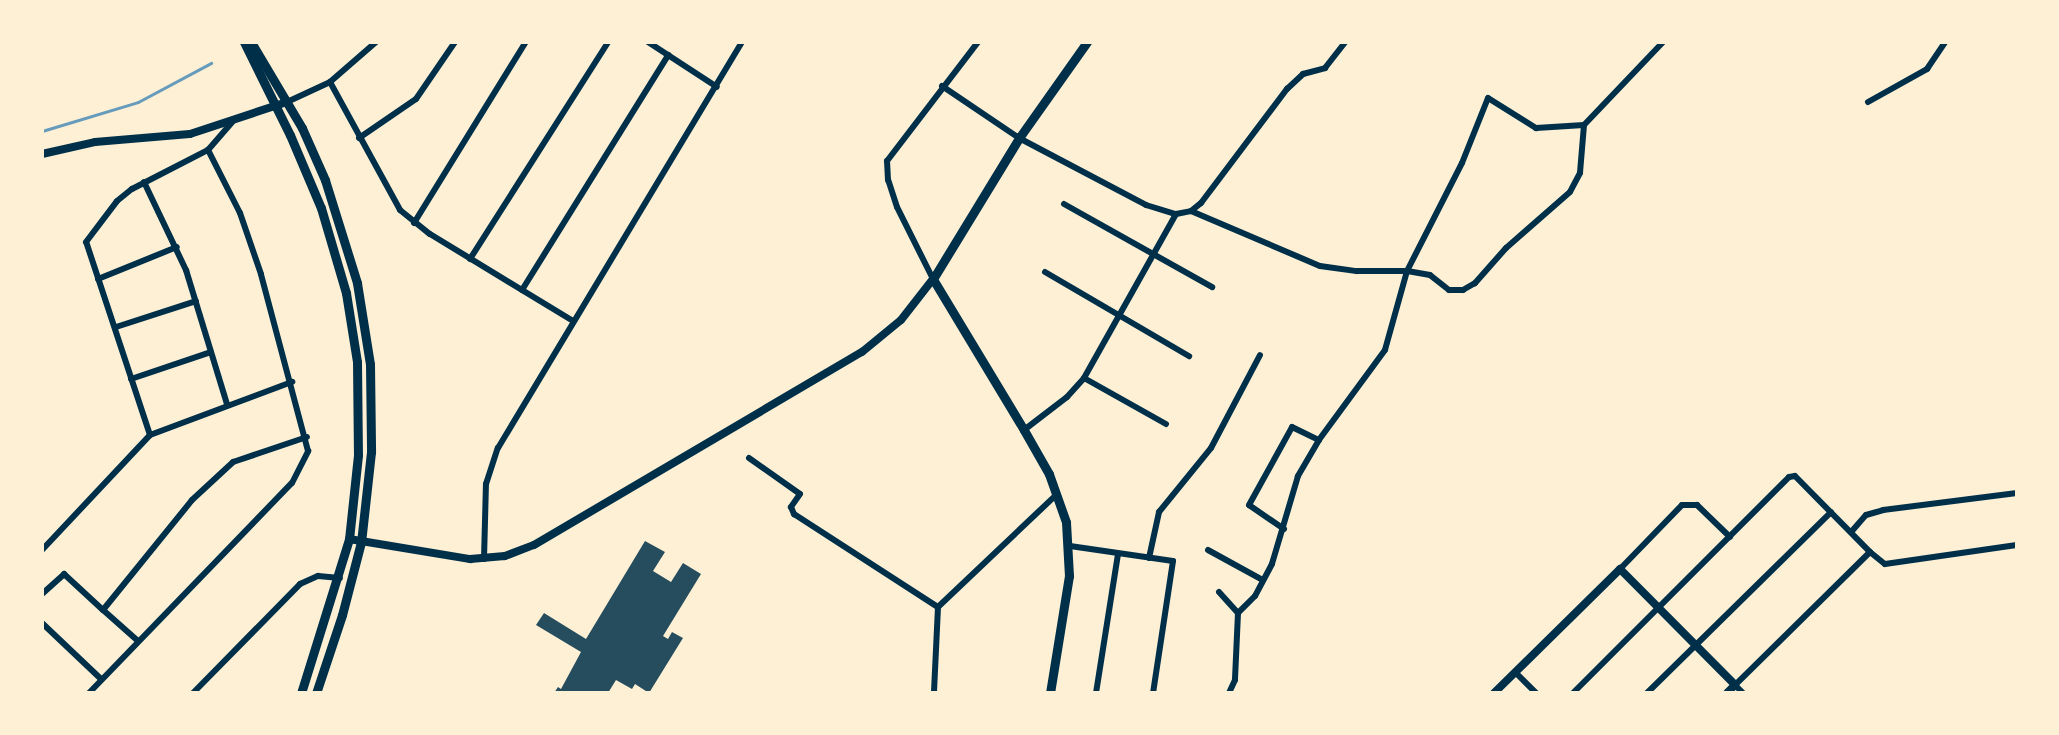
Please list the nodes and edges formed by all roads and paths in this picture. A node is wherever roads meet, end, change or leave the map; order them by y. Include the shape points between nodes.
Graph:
1 (244, 42) edge
2 (251, 42) edge
3 (376, 42) edge
4 (455, 42) edge
5 (526, 42) edge
6 (608, 42) edge
7 (648, 42) edge
8 (742, 42) edge
9 (978, 42) edge
10 (1087, 42) edge
11 (1345, 42) edge
12 (1663, 42) edge
13 (1945, 42) edge
14 (668, 55) junction
15 (330, 82) junction
16 (942, 86) junction
17 (717, 87) junction
18 (287, 102) junction
19 (1868, 102) dead end
20 (276, 105) junction
21 (232, 122) junction
22 (1584, 125) junction
23 (359, 138) junction
24 (1019, 138) junction
25 (208, 150) junction
26 (42, 154) edge
27 (144, 182) junction
28 (1064, 204) dead end
29 (1191, 211) junction
30 (1176, 214) junction
31 (414, 224) junction
32 (177, 247) junction
33 (1153, 255) junction
34 (470, 259) junction
35 (1407, 271) junction
36 (1045, 272) dead end
37 (98, 279) junction
38 (933, 279) junction
39 (1212, 287) dead end
40 (522, 290) junction
41 (196, 301) junction
42 (1119, 315) junction
43 (573, 321) junction
44 (116, 327) junction
45 (211, 352) junction
46 (1260, 355) dead end
47 (1189, 356) dead end
48 (1084, 378) junction
49 (131, 379) junction
50 (292, 382) junction
51 (227, 404) junction
52 (1166, 424) dead end
53 (1024, 430) junction
54 (150, 435) junction
55 (307, 437) junction
56 (1319, 440) junction
57 (749, 458) dead end
58 (2017, 493) edge
59 (1057, 494) junction
60 (1831, 512) junction
61 (1284, 529) junction
62 (1852, 531) junction
63 (1730, 537) junction
64 (349, 539) junction
65 (361, 542) junction
66 (2017, 544) edge
67 (1070, 546) junction
68 (42, 550) edge
69 (1208, 550) dead end
70 (1870, 552) junction
71 (1118, 554) junction
72 (1149, 558) junction
73 (484, 559) junction
74 (1620, 569) junction
75 (340, 578) junction
76 (1261, 579) junction
77 (1220, 592) dead end
78 (42, 594) edge
79 (938, 607) junction
80 (1660, 608) junction
81 (103, 610) junction
82 (1238, 613) junction
83 (42, 623) edge
84 (138, 641) junction
85 (1695, 644) junction
86 (1515, 672) junction
87 (101, 679) junction
88 (1735, 685) junction
89 (89, 693) edge
90 (193, 693) edge
91 (301, 693) edge
92 (316, 693) edge
93 (934, 693) edge
94 (1050, 693) edge
95 (1096, 693) edge
96 (1154, 693) edge
97 (1229, 693) edge
98 (1494, 693) edge
99 (1536, 693) edge
100 (1573, 693) edge
101 (1647, 693) edge
102 (1727, 693) edge
103 (1743, 693) edge

1 - 20 main road
2 - 18 main road
3 - 15 street
4 - 23 street via 416,99
5 - 31 street
6 - 34 street
7 - 14 street
8 - 17 street
9 - 16 street
10 - 24 main road
11 - 29 street via 1325,68 1303,74 1287,89 1222,178
12 - 22 street
13 - 19 street via 1927,69
14 - 17 street
14 - 40 street
15 - 18 street
15 - 23 street
16 - 24 street
16 - 38 street via 887,161 888,180 897,207
17 - 43 street
18 - 20 street
18 - 65 main road via 317,160 339,219 365,324 371,419
20 - 21 street
20 - 64 main road via 321,208 350,311 359,420
21 - 25 street
21 - 26 street via 190,134 95,141
22 - 35 street via 1580,173 1570,192 1506,248 1474,283 1463,290 1449,290 1430,275
22 - 35 street via 1536,128 1488,98 1462,164
23 - 31 street via 400,210
24 - 30 street via 1146,204
24 - 38 main road
25 - 27 street
25 - 50 street via 240,213
27 - 32 street
27 - 37 street via 117,201 86,242
28 - 33 street
29 - 30 street
29 - 35 street via 1320,266
30 - 33 street
31 - 34 street
32 - 37 street
32 - 41 street
33 - 39 street
33 - 42 street
34 - 40 street
35 - 56 street via 1385,350
36 - 42 street
37 - 44 street
38 - 53 main road
38 - 73 street via 901,320 846,363 534,545
40 - 43 street
41 - 44 street
41 - 45 street
42 - 47 street
42 - 48 street
43 - 73 street via 494,458 486,484
44 - 49 street
45 - 49 street
45 - 51 street
46 - 72 street via 1211,448 1159,512
48 - 52 street
48 - 53 street via 1067,397
49 - 54 street
50 - 51 street
50 - 55 street
51 - 54 street
53 - 59 main road
54 - 68 street
55 - 81 street via 249,454 216,474
55 - 84 street via 304,465 292,483
56 - 61 street via 1298,476
56 - 61 street via 1292,427 1249,505
57 - 79 street via 800,494 791,507 794,514
58 - 62 street via 1883,510 1866,515
59 - 67 main road
59 - 79 street
60 - 62 street
60 - 63 street via 1795,476 1789,477
60 - 85 street
61 - 76 street via 1272,564
62 - 70 street
63 - 74 street via 1697,505 1682,505
63 - 80 street
64 - 65 street
64 - 75 main road
65 - 73 street via 438,556
65 - 92 main road
66 - 70 street via 1885,564
67 - 71 street
67 - 94 main road
69 - 76 street
70 - 88 street
71 - 72 street
71 - 95 street
72 - 96 street via 1173,561
74 - 80 street
74 - 86 street
75 - 90 street via 318,576 300,584
75 - 91 main road
76 - 82 street via 1255,596
77 - 82 street
78 - 81 street via 64,574
79 - 93 street
80 - 85 street
80 - 100 street
81 - 84 street
82 - 97 street via 1235,680
83 - 87 street
84 - 87 street
85 - 88 street
85 - 101 street
86 - 98 street
86 - 99 street
87 - 89 street
88 - 102 street
88 - 103 street

